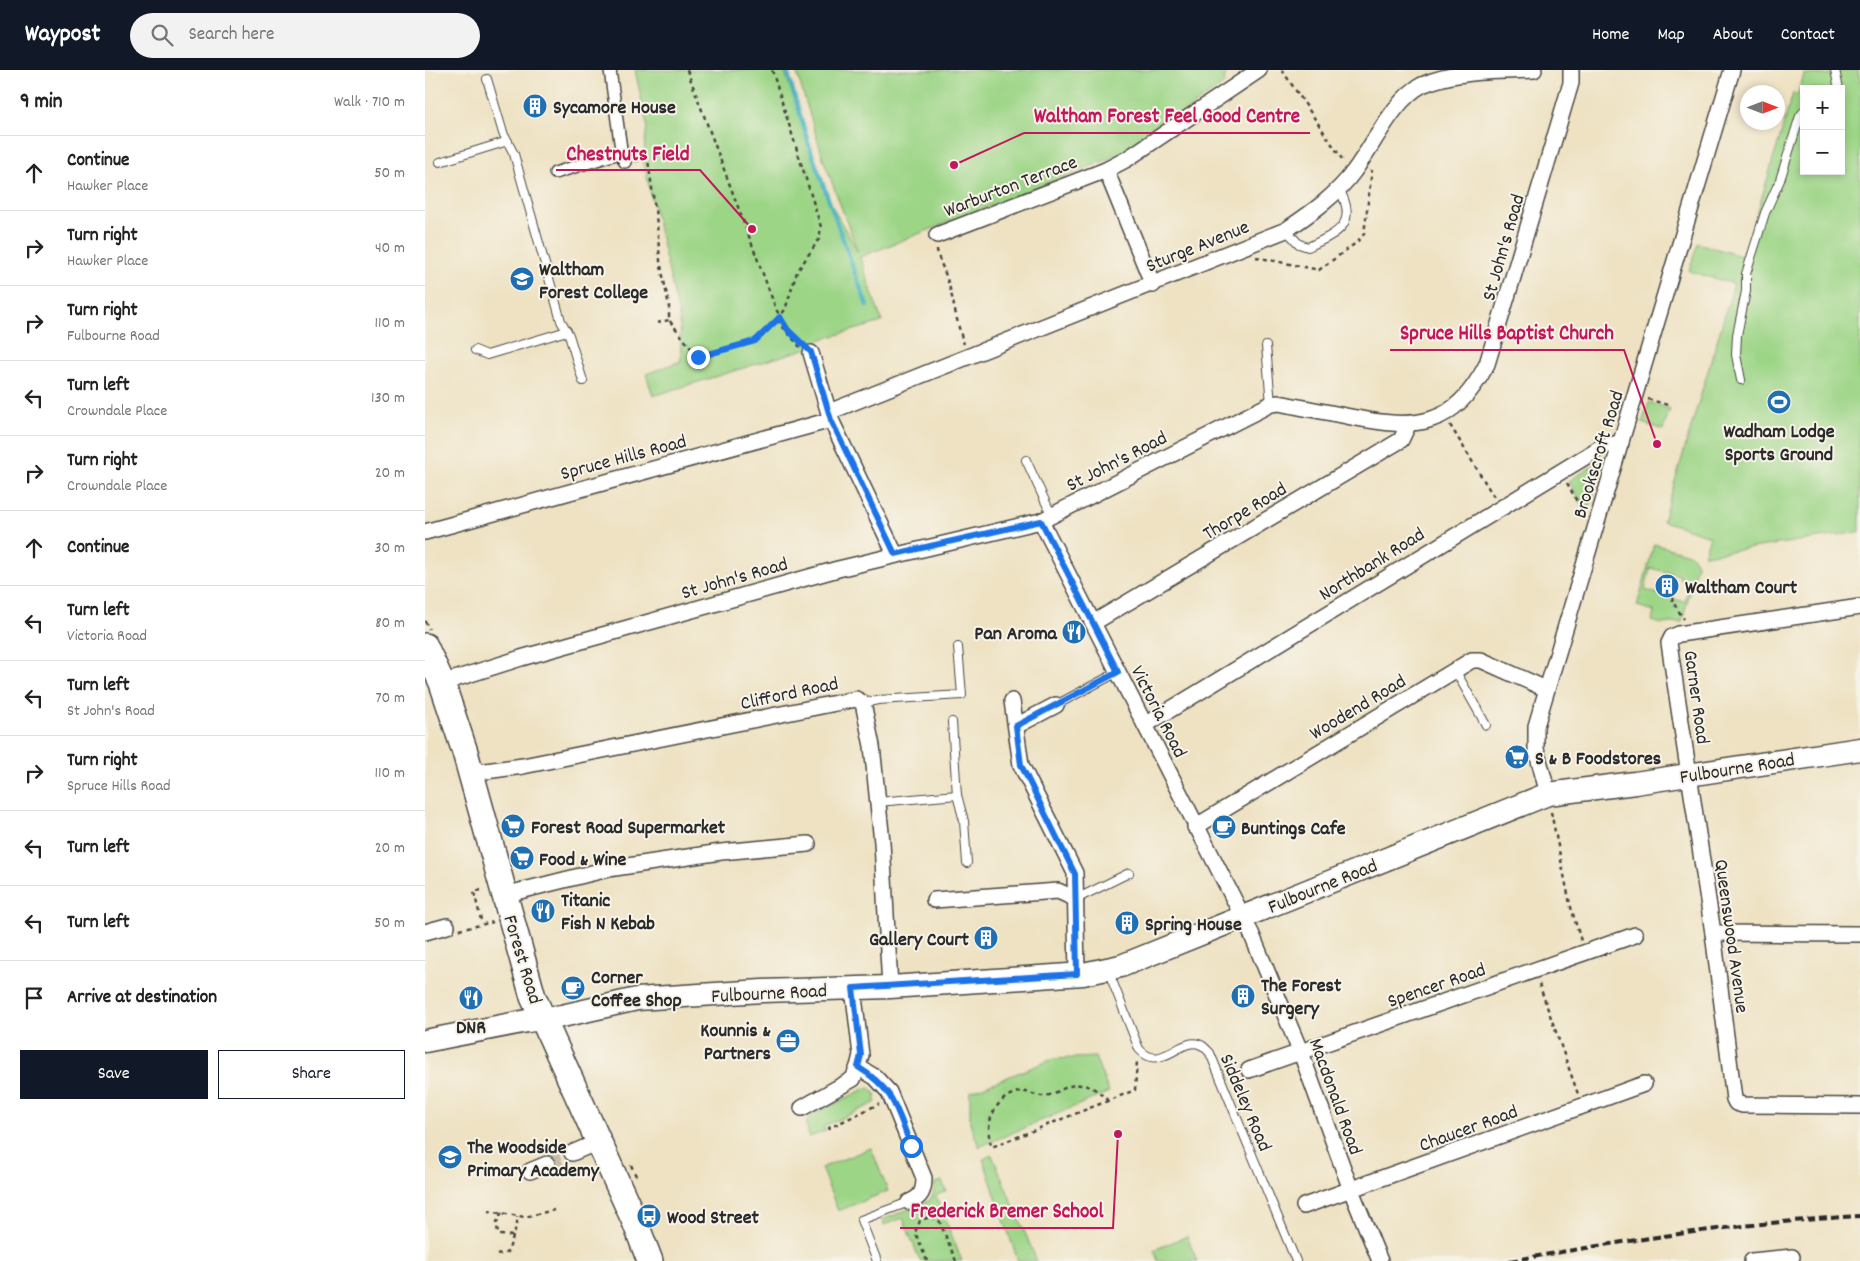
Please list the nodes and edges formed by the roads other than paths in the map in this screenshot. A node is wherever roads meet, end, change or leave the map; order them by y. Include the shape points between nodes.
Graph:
1 (611, 70) edge
2 (1259, 70) edge
3 (1534, 70) edge
4 (1571, 70) edge
5 (1732, 70) edge
6 (1835, 70) edge
7 (487, 79) dead end
8 (1838, 85) edge
9 (1800, 116) edge
10 (508, 141) junction
11 (440, 162) dead end
12 (1106, 170) junction
13 (555, 173) dead end
14 (1339, 189) junction
15 (1285, 230) junction
16 (937, 235) road end
17 (1153, 284) junction
18 (567, 331) junction
19 (1266, 346) dead end
20 (475, 350) dead end
21 (807, 351) road end
22 (1741, 380) dead end
23 (583, 381) dead end
24 (1271, 404) junction
25 (830, 416) junction
26 (1408, 425) junction
27 (1621, 443) junction
28 (1026, 460) dead end
29 (1046, 518) junction
30 (425, 532) edge
31 (895, 554) junction
32 (1860, 607) edge
33 (1093, 623) junction
34 (425, 646) edge
35 (958, 647) dead end
36 (1455, 670) junction
37 (1118, 672) junction
38 (442, 683) junction
39 (1545, 689) junction
40 (1012, 702) dead end
41 (863, 703) junction
42 (1056, 704) joint
43 (952, 722) dead end
44 (1145, 725) junction
45 (1485, 725) dead end
46 (1016, 726) junction
47 (1860, 749) edge
48 (471, 773) junction
49 (1689, 775) junction
50 (1547, 794) junction
51 (957, 795) junction
52 (878, 802) junction
53 (1195, 827) junction
54 (808, 844) dead end
55 (967, 863) dead end
56 (1129, 873) dead end
57 (493, 892) junction
58 (1076, 899) junction
59 (934, 900) dead end
60 (1242, 918) junction
61 (447, 926) road end
62 (425, 932) edge
63 (1713, 933) junction
64 (1860, 934) edge
65 (1635, 935) dead end
66 (1076, 964) junction
67 (1108, 970) junction
68 (891, 987) junction
69 (853, 988) junction
70 (543, 1018) junction
71 (425, 1041) edge
72 (1301, 1053) junction
73 (858, 1067) junction
74 (1249, 1070) dead end
75 (1644, 1084) dead end
76 (1860, 1106) edge
77 (802, 1108) dead end
78 (598, 1142) junction
79 (572, 1153) tunnel mouth
80 (547, 1164) tunnel mouth
81 (530, 1171) dead end
82 (1351, 1190) junction
83 (909, 1202) joint
84 (1304, 1206) dead end
85 (1792, 1257) dead end
86 (650, 1261) edge
87 (877, 1261) edge
88 (1296, 1261) edge
89 (1380, 1261) edge
90 (1752, 1261) edge

1 - 13 street via 623,157
2 - 12 street, Warburton Terrace
3 - 14 street, Sturge Avenue via 1453,74 1420,85 1400,104
4 - 26 street, St John's Road via 1571,83 1487,364 1477,385 1444,415
5 - 27 street, Brookscroft Road
6 - 8 lane
7 - 10 lane
9 - 22 lane via 1746,274 1736,354
10 - 11 lane
10 - 18 lane via 561,321
12 - 16 street, Warburton Terrace
12 - 17 street, Warburton Terrace
14 - 15 street, Sturge Avenue via 1320,207
14 - 15 lane via 1349,214 1343,225 1325,239 1307,247 1299,244
15 - 17 street, Sturge Avenue
17 - 25 street, Sturge Avenue
18 - 20 lane via 487,355
18 - 23 lane
19 - 24 lane
21 - 25 street
24 - 26 street, St John's Road
24 - 29 street, St John's Road
25 - 30 street, Spruce Hills Road
25 - 31 street
26 - 33 street, Thorpe Road via 1401,440
27 - 39 street, Brookscroft Road
27 - 44 street, Northbank Road via 1603,446 1560,471
28 - 29 lane
29 - 31 street, St John's Road
29 - 33 street, Victoria Road
31 - 38 street, St John's Road
32 - 49 street, Garner Road via 1672,637 1669,642
33 - 37 street, Victoria Road
34 - 38 main road, Forest Road
35 - 41 lane via 961,695
36 - 39 street, Woodend Road via 1472,660 1481,660
36 - 45 lane
36 - 53 street, Woodend Road
37 - 42 lane
37 - 44 street, Victoria Road
38 - 48 main road, Forest Road
39 - 50 street, Brookscroft Road via 1535,738
40 - 46 street
41 - 48 street, Clifford Road via 847,699 691,733
41 - 52 street, Clifford Road
42 - 46 street
43 - 51 lane
44 - 53 street, Victoria Road
46 - 58 street via 1021,765 1075,874
47 - 49 main road, Fulbourne Road
48 - 57 main road, Forest Road
49 - 50 main road, Fulbourne Road
49 - 63 street, Queenswood Avenue
50 - 60 main road, Fulbourne Road
51 - 52 lane
51 - 55 lane via 964,821
52 - 68 street, Clifford Road
53 - 60 street, Victoria Road
54 - 57 street via 721,852 608,869
56 - 58 lane
57 - 70 main road, Forest Road
58 - 59 street via 1058,890
58 - 66 street
60 - 67 main road, Fulbourne Road
60 - 72 street, Macdonald Road
61 - 62 street
63 - 64 street
63 - 76 street, Queenswood Avenue via 1736,1103
65 - 72 street, Spencer Road
66 - 67 main road, Fulbourne Road
66 - 68 main road, Fulbourne Road
67 - 88 lane, Siddeley Road via 1144,1055 1152,1058 1192,1044 1200,1044 1210,1053
68 - 69 main road, Fulbourne Road
69 - 70 main road, Fulbourne Road via 637,999
69 - 73 street via 861,1055
70 - 71 main road
70 - 78 main road, Forest Road
72 - 74 street, Spencer Road
72 - 82 street, Macdonald Road
73 - 77 street via 853,1079
73 - 83 street via 875,1077 889,1092 923,1178 924,1190 917,1199
75 - 82 street, Chaucer Road
78 - 79 street
78 - 86 main road, Forest Road
80 - 81 street
82 - 84 street, Chaucer Road
82 - 89 street, Macdonald Road
83 - 87 lane via 861,1220
85 - 90 street

